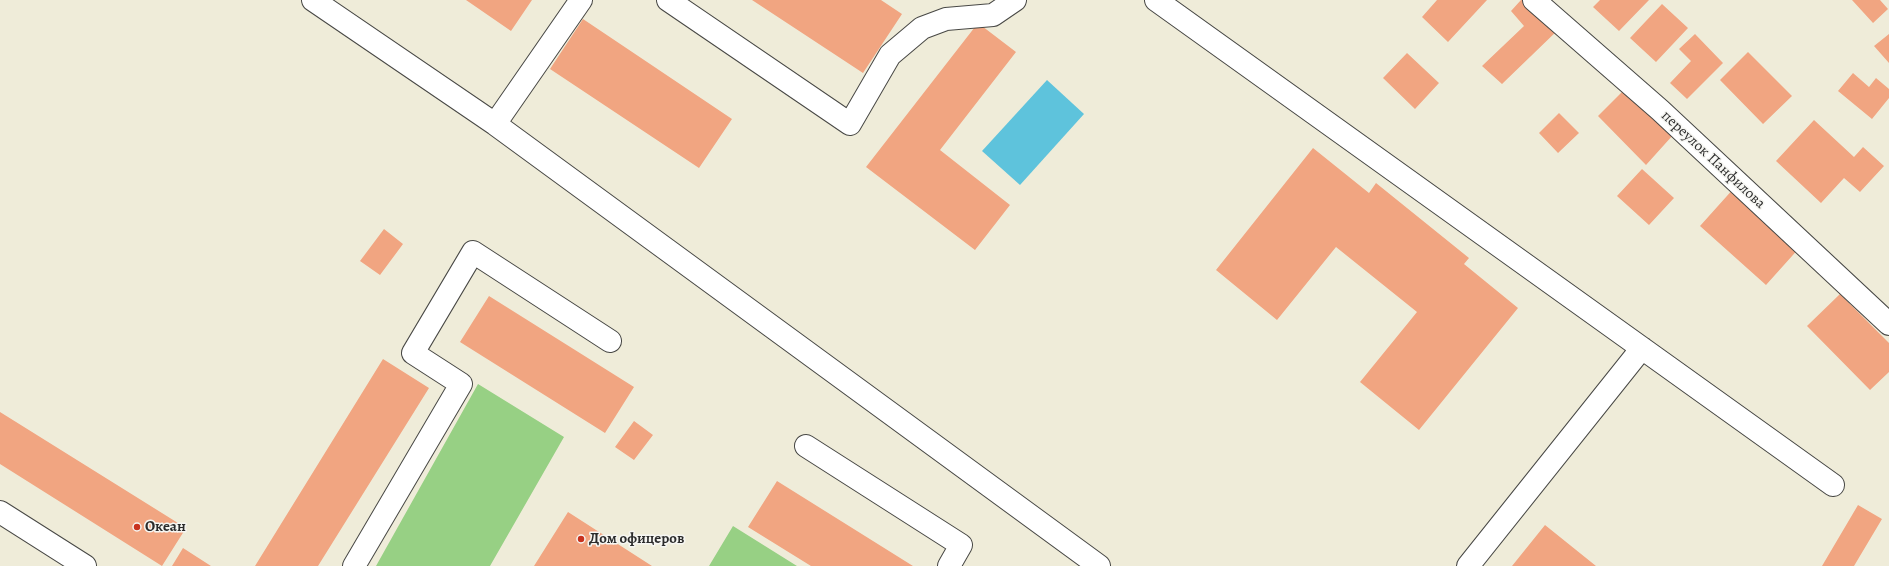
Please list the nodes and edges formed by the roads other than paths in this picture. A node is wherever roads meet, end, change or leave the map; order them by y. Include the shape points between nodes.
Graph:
1 (313, 0) edge
2 (581, 0) edge
3 (668, 0) edge
4 (1015, 0) edge
5 (1156, 0) edge
6 (1534, 0) edge
7 (495, 124) junction
8 (1889, 324) edge
9 (610, 340) dead end
10 (1642, 348) junction
11 (806, 446) dead end
12 (1833, 485) dead end
13 (0, 512) edge
14 (85, 566) edge
15 (354, 566) edge
16 (949, 566) edge
17 (1099, 566) edge
18 (1468, 566) edge

1 - 7 street
2 - 7 street
3 - 4 street via 850,124 890,55 922,28 946,19 993,15
5 - 10 street
6 - 8 street, переулок Панфилова via 1660,110
7 - 17 street
9 - 15 street via 473,252 413,353 462,384
10 - 12 street
10 - 18 street
11 - 16 street via 961,545
13 - 14 street

